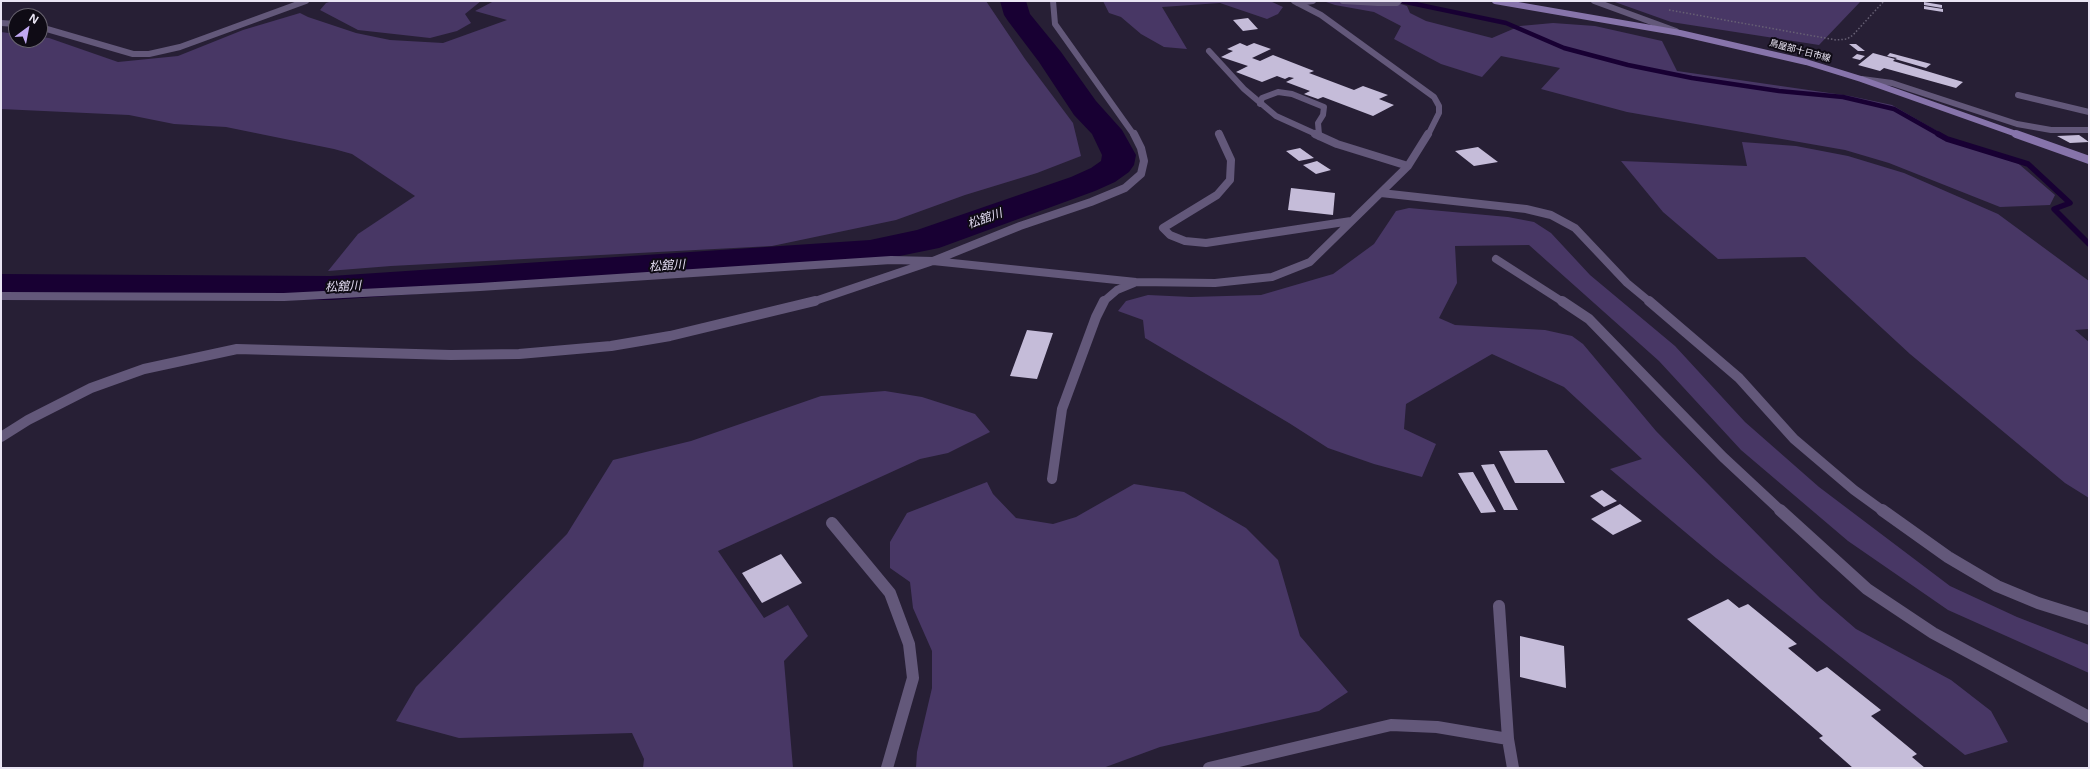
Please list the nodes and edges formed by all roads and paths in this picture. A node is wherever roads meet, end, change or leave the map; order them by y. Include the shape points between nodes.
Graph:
1 (306, 1) edge
2 (1054, 1) edge
3 (1313, 1) edge
4 (1343, 1) edge
5 (1399, 1) edge
6 (1495, 1) edge
7 (1594, 1) edge
8 (1884, 1) edge
9 (1296, 2) edge
10 (1667, 10) dead end
11 (48, 29) edge
12 (1680, 33) junction
13 (1209, 51) dead end
14 (1862, 79) junction
15 (2018, 96) dead end
16 (1260, 104) junction
17 (2089, 112) edge
18 (2089, 130) edge
19 (1219, 133) dead end
20 (1319, 136) junction
21 (2089, 160) edge
22 (1408, 166) junction
23 (1381, 193) junction
24 (1351, 221) junction
25 (1496, 259) dead end
26 (933, 261) junction
27 (1136, 282) junction
28 (1, 296) edge
29 (1, 438) edge
30 (1052, 479) dead end
31 (832, 523) dead end
32 (1499, 606) dead end
33 (2089, 619) edge
34 (2089, 717) edge
35 (1508, 739) junction
36 (887, 768) edge
37 (1209, 768) edge
38 (1513, 768) edge

1 - 11 street via 180,47 149,54 133,54
2 - 26 street via 1056,24 1130,127 1141,148 1144,161 1141,174 1125,188
3 - 9 street
4 - 5 street
6 - 12 main road, 鳥屋部十日市線
7 - 12 street
8 - 10 path via 1853,35 1848,39 1836,40
9 - 22 street via 1321,15 1434,97 1439,106 1435,122
12 - 14 main road, 鳥屋部十日市線 via 1751,48
13 - 16 street
14 - 18 street via 1892,83 2017,124 2050,130
14 - 21 main road, 鳥屋部十日市線
15 - 17 street
16 - 20 street via 1276,116
16 - 20 street via 1262,98 1278,92 1292,94 1324,107 1318,123
19 - 24 street via 1231,160 1230,180 1217,196 1163,228 1170,235 1185,242 1206,243
20 - 22 street
22 - 23 street
23 - 24 street
23 - 33 street via 1526,209 1552,215 1575,228 1627,283 1740,378 1794,440 1854,490 1948,557 1997,586 2038,603
24 - 27 street via 1310,262 1272,276 1215,283
25 - 34 street via 1589,319 1723,457 1866,589 1933,632
26 - 27 street
26 - 28 street via 876,260 284,297
26 - 29 street via 807,304 670,336 610,346 519,354 451,355 237,349 144,369 91,388 28,420
27 - 30 street via 1117,290 1103,302 1096,317 1062,409
31 - 36 street via 890,593 909,644 913,678
32 - 35 street
35 - 37 street via 1437,727 1391,726
35 - 38 street

